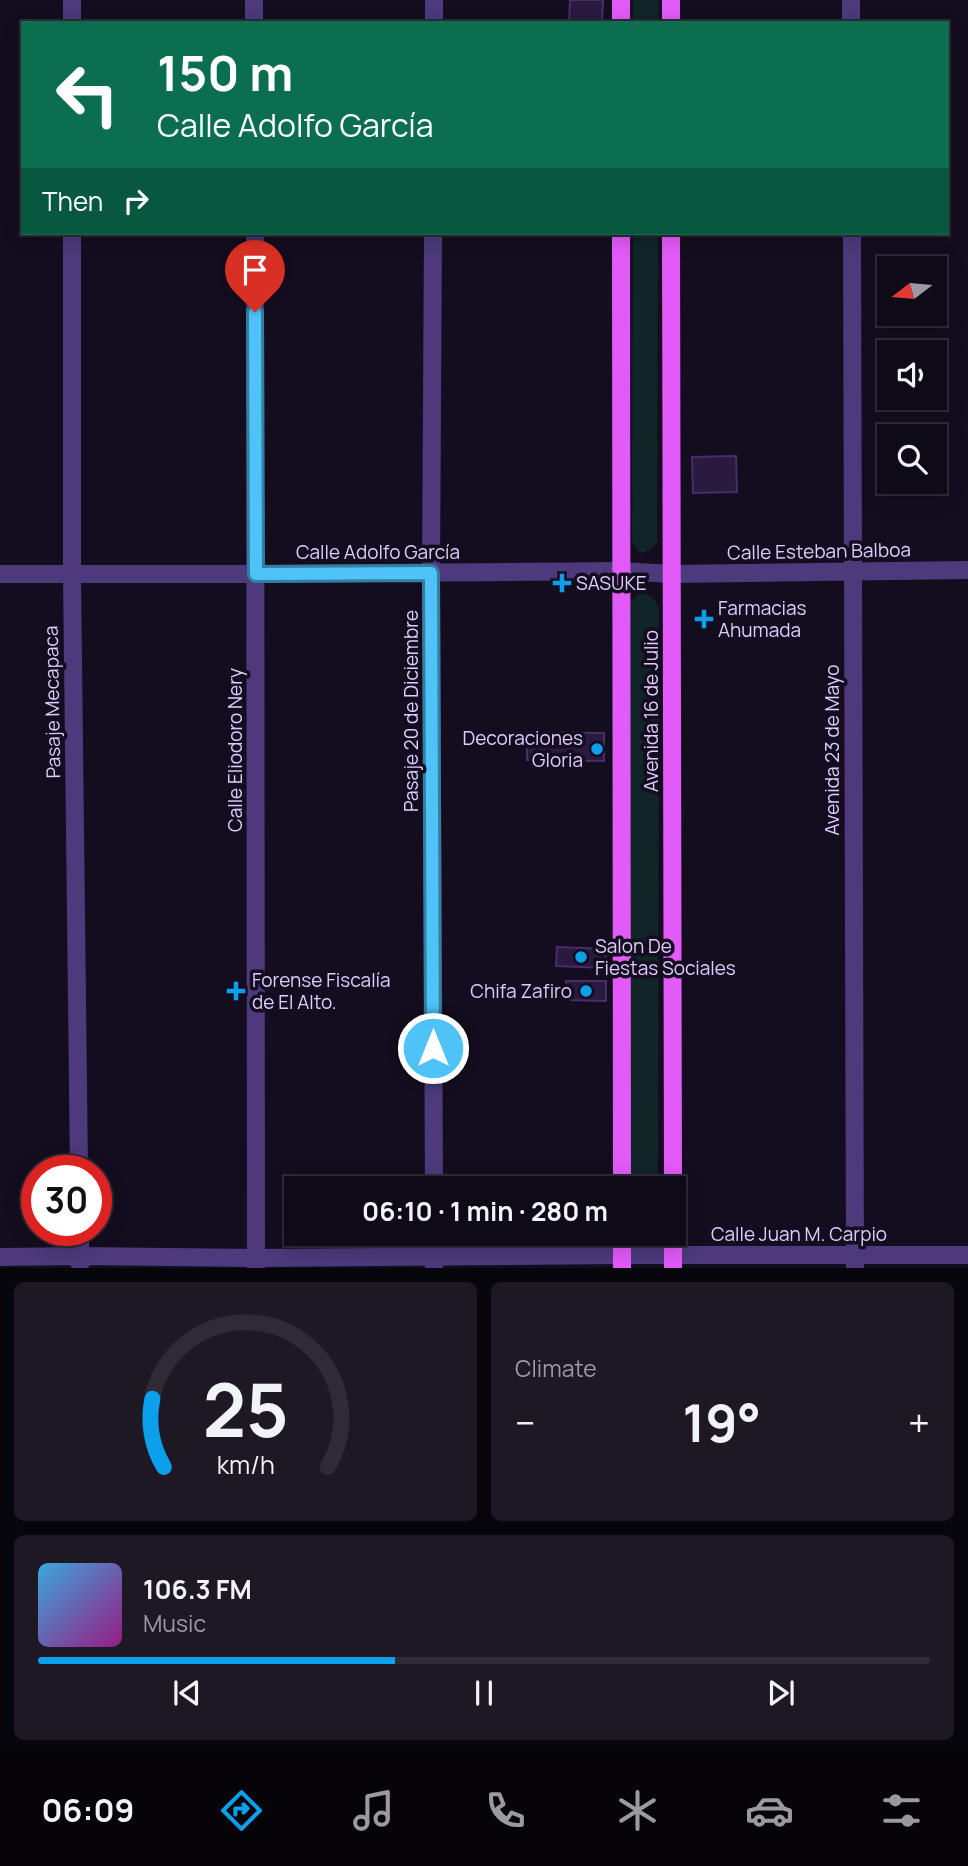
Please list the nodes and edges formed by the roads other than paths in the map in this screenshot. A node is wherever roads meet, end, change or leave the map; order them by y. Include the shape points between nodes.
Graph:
1 (72, 0) edge
2 (254, 0) edge
3 (434, 0) edge
4 (621, 0) edge
5 (671, 0) edge
6 (851, 0) edge
7 (72, 21) edge
8 (254, 21) edge
9 (433, 21) edge
10 (621, 21) edge
11 (671, 21) edge
12 (851, 21) edge
13 (72, 235) edge
14 (255, 235) edge
15 (433, 235) edge
16 (621, 235) edge
17 (671, 235) edge
18 (852, 235) edge
19 (968, 570) edge
20 (621, 571) junction
21 (853, 572) junction
22 (431, 573) junction
23 (0, 574) edge
24 (72, 574) junction
25 (256, 574) junction
26 (671, 574) junction
27 (79, 1155) edge
28 (434, 1176) edge
29 (621, 1176) edge
30 (673, 1176) edge
31 (968, 1255) edge
32 (0, 1257) edge
33 (621, 1261) edge
34 (673, 1261) edge
35 (855, 1261) edge
36 (80, 1262) edge
37 (256, 1263) edge
38 (434, 1263) edge

1 - 7 street
2 - 8 street
3 - 9 street
4 - 10 main road
5 - 11 main road
6 - 12 street
13 - 24 street, Pasaje Mecapaca
14 - 25 street, Calle Eliodoro Nery
15 - 22 street, Pasaje 20 de Diciembre
16 - 20 main road, Avenida 16 de Julio
17 - 26 main road, Avenida 16 de Julio
18 - 21 street, Avenida 23 de Mayo
19 - 21 street, Calle Esteban Balboa
20 - 22 street, Calle Adolfo García
20 - 26 street, Calle Adolfo García
20 - 29 main road, Avenida 16 de Julio
21 - 26 street, Calle Esteban Balboa
21 - 35 street, Avenida 23 de Mayo
22 - 25 street, Calle Adolfo García
22 - 28 street, Pasaje 20 de Diciembre
23 - 24 street, Calle Adolfo García
24 - 25 street, Calle Adolfo García
24 - 27 street, Pasaje Mecapaca
25 - 37 street, Calle Eliodoro Nery
26 - 30 main road, Avenida 16 de Julio
31 - 35 street, Calle Juan M. Carpio
32 - 36 street, Calle Juan M. Carpio
33 - 34 street, Calle Juan M. Carpio
33 - 38 street, Calle Juan M. Carpio
34 - 35 street, Calle Juan M. Carpio
36 - 37 street, Calle Juan M. Carpio
37 - 38 street, Calle Juan M. Carpio

